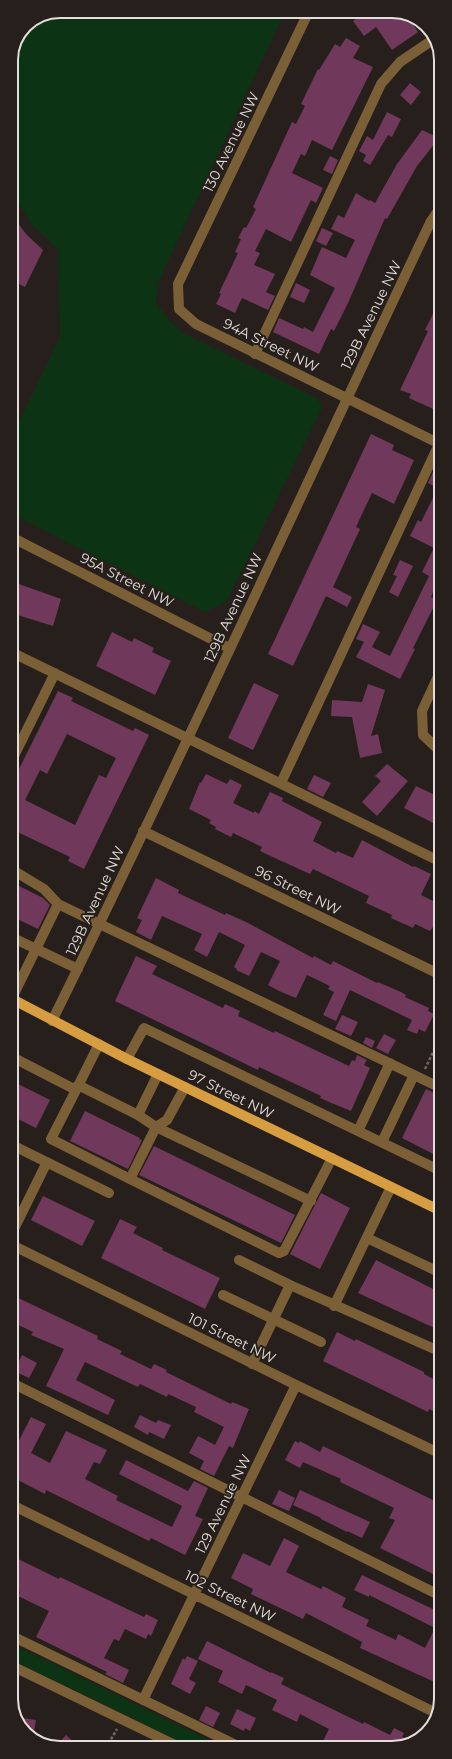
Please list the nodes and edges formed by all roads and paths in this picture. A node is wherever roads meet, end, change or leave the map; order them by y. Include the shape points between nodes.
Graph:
1 (306, 18) edge
2 (430, 42) edge
3 (434, 218) edge
4 (178, 284) joint
5 (255, 354) junction
6 (346, 398) junction
7 (434, 440) edge
8 (434, 456) edge
9 (18, 541) edge
10 (229, 648) junction
11 (18, 655) edge
12 (55, 673) junction
13 (434, 685) edge
14 (187, 738) junction
15 (434, 746) edge
16 (18, 748) edge
17 (281, 784) junction
18 (143, 831) junction
19 (434, 859) edge
20 (18, 873) edge
21 (58, 904) junction
22 (100, 924) junction
23 (18, 940) edge
24 (36, 949) junction
25 (78, 969) junction
26 (434, 972) edge
27 (18, 986) edge
28 (18, 1002) edge
29 (52, 1021) junction
30 (99, 1044) junction
31 (434, 1047) edge
32 (127, 1059) junction
33 (18, 1060) edge
34 (390, 1063) junction
35 (158, 1074) junction
36 (417, 1076) junction
37 (434, 1084) edge
38 (77, 1087) junction
39 (185, 1087) junction
40 (138, 1115) junction
41 (156, 1127) junction
42 (358, 1131) junction
43 (382, 1142) junction
44 (18, 1148) edge
45 (332, 1158) junction
46 (47, 1162) junction
47 (434, 1168) edge
48 (130, 1179) junction
49 (392, 1187) junction
50 (110, 1193) dead end
51 (311, 1201) junction
52 (434, 1208) edge
53 (18, 1221) edge
54 (367, 1238) junction
55 (18, 1248) edge
56 (239, 1260) dead end
57 (434, 1270) edge
58 (290, 1285) junction
59 (222, 1295) dead end
60 (334, 1306) junction
61 (274, 1319) junction
62 (321, 1342) dead end
63 (434, 1349) edge
64 (252, 1364) junction
65 (296, 1385) junction
66 (18, 1386) edge
67 (434, 1451) edge
68 (242, 1497) junction
69 (18, 1508) edge
70 (434, 1593) edge
71 (194, 1594) junction
72 (18, 1639) edge
73 (18, 1669) edge
74 (143, 1700) junction
75 (432, 1711) edge
76 (167, 1741) edge
77 (228, 1741) edge

1 - 4 street, 130 Avenue NW
2 - 5 street via 400,62 381,84
3 - 6 street, 129B Avenue NW
4 - 5 street, 94A Street NW via 179,309 196,324
5 - 6 street, 94A Street NW
6 - 7 street, 94A Street NW
6 - 10 street, 129B Avenue NW
8 - 17 street
9 - 10 street, 95A Street NW
10 - 14 street, 129B Avenue NW
11 - 12 street
12 - 14 street
12 - 16 street
13 - 15 street via 422,711 423,736
14 - 17 street
14 - 18 street, 129B Avenue NW
17 - 19 street
18 - 22 street, 129B Avenue NW
18 - 26 street, 96 Street NW
20 - 21 street via 44,889
21 - 22 street
21 - 24 street
22 - 25 street, 129B Avenue NW
22 - 34 street
23 - 24 street
24 - 25 street
24 - 27 street
25 - 29 street, 129B Avenue NW
28 - 29 main road, 97 Street NW
29 - 30 main road, 97 Street NW
30 - 32 main road, 97 Street NW
30 - 38 street
31 - 36 path
32 - 35 main road, 97 Street NW
32 - 42 street via 144,1028
33 - 38 street
34 - 36 street
34 - 42 street
35 - 39 main road, 97 Street NW
35 - 40 street
36 - 37 street
36 - 43 street
38 - 40 street
38 - 48 street via 51,1139
39 - 41 street via 166,1120
39 - 45 main road, 97 Street NW
40 - 41 street
41 - 48 street
41 - 51 street
42 - 43 street
43 - 47 street
44 - 46 street
45 - 49 main road, 97 Street NW
45 - 51 street
46 - 50 street
46 - 53 street
48 - 51 street via 279,1252 284,1251
49 - 52 main road, 97 Street NW
49 - 54 street
54 - 57 street
54 - 60 street
55 - 64 street, 101 Street NW
56 - 58 street
58 - 60 street
58 - 61 street
59 - 61 street
60 - 63 street
61 - 62 street
61 - 64 street
64 - 65 street, 101 Street NW
65 - 67 street, 101 Street NW
65 - 68 street, 129 Avenue NW
66 - 68 street
68 - 70 street
68 - 71 street, 129 Avenue NW
69 - 71 street, 102 Street NW
71 - 74 street, 129 Avenue NW
71 - 75 street, 102 Street NW
72 - 74 street
73 - 76 street
74 - 77 street

